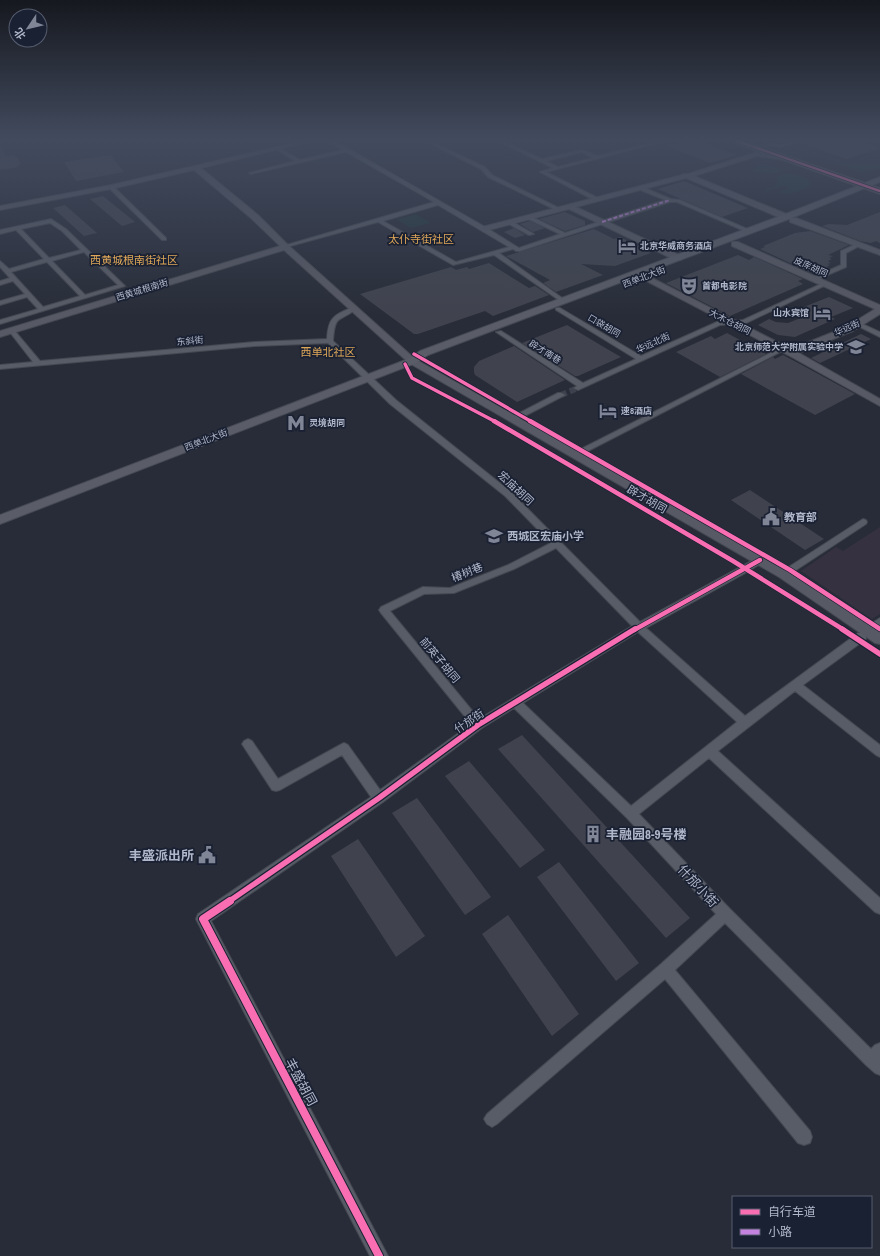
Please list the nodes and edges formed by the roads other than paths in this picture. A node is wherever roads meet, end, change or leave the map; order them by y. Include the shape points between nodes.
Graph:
1 (44, 200) edge
2 (124, 200) edge
3 (234, 200) edge
4 (432, 200) edge
5 (539, 200) edge
6 (594, 200) edge
7 (670, 200) joint
8 (745, 200) edge
9 (840, 200) edge
10 (840, 200) edge
11 (438, 203) junction
12 (568, 206) junction
13 (0, 208) edge
14 (558, 209) junction
15 (528, 217) junction
16 (790, 218) junction
17 (378, 220) junction
18 (509, 222) junction
19 (602, 222) junction
20 (17, 228) junction
21 (485, 229) junction
22 (749, 231) junction
23 (0, 232) edge
24 (531, 234) dead end
25 (563, 234) dead end
26 (164, 238) dead end
27 (735, 244) junction
28 (858, 245) junction
29 (285, 247) junction
30 (514, 247) junction
31 (86, 250) junction
32 (495, 253) junction
33 (880, 253) edge
34 (678, 258) junction
35 (48, 260) junction
36 (1, 264) edge
37 (8, 271) junction
38 (643, 277) junction
39 (15, 279) junction
40 (814, 279) junction
41 (0, 283) edge
42 (825, 284) junction
43 (122, 286) junction
44 (131, 294) junction
45 (29, 295) junction
46 (84, 297) junction
47 (0, 303) edge
48 (560, 305) junction
49 (353, 308) junction
50 (880, 309) edge
51 (42, 310) junction
52 (0, 322) edge
53 (732, 322) junction
54 (858, 324) junction
55 (12, 331) junction
56 (485, 331) joint
57 (499, 332) junction
58 (0, 334) edge
59 (880, 335) edge
60 (330, 341) junction
61 (786, 351) junction
62 (409, 359) junction
63 (641, 359) junction
64 (38, 364) junction
65 (0, 368) edge
66 (368, 378) junction
67 (580, 387) joint
68 (561, 395) tunnel mouth
69 (880, 403) edge
70 (512, 419) junction
71 (581, 451) dead end
72 (0, 520) edge
73 (863, 522) dead end
74 (558, 544) junction
75 (757, 562) junction
76 (784, 574) junction
77 (384, 610) joint
78 (880, 622) edge
79 (639, 626) junction
80 (865, 633) junction
81 (880, 639) edge
82 (880, 648) edge
83 (796, 686) junction
84 (516, 703) junction
85 (746, 722) junction
86 (478, 725) junction
87 (248, 744) dead end
88 (710, 751) junction
89 (880, 752) edge
90 (379, 798) junction
91 (630, 814) junction
92 (880, 907) edge
93 (725, 914) junction
94 (203, 919) joint
95 (666, 969) junction
96 (877, 1060) edge
97 (492, 1119) dead end
98 (804, 1137) dead end
99 (379, 1256) edge

1 - 13 main road
2 - 26 street
3 - 29 main road
4 - 11 street
5 - 14 street
6 - 12 main road
7 - 19 street
7 - 22 street
8 - 16 main road
9 - 16 main road, 西单北大街
10 - 16 main road, 西单北大街
11 - 17 street
11 - 21 street
12 - 14 main road
12 - 19 main road
14 - 15 main road
15 - 18 main road
15 - 25 street
16 - 22 main road, 西单北大街
16 - 27 main road, 西单北大街
16 - 28 main road
17 - 29 street
17 - 32 street via 456,264
18 - 21 main road
18 - 24 street
19 - 30 street via 518,250
19 - 34 main road
20 - 23 street
20 - 31 street via 51,221
20 - 35 street
21 - 30 street
22 - 34 main road, 西单北大街
27 - 38 main road, 西单北大街
27 - 40 main road, 皮库胡同
28 - 33 main road
28 - 40 street via 843,252 844,266
29 - 44 main road, 西黄城根南街
29 - 49 main road
30 - 32 street
31 - 35 street
31 - 43 street
32 - 48 street, 口袋胡同 via 547,288
34 - 48 main road, 西单北大街
35 - 37 street
35 - 46 street
36 - 37 street
37 - 39 street
38 - 48 main road, 西单北大街
38 - 53 main road, 大木仓胡同
39 - 41 street
39 - 45 street
40 - 42 main road, 皮库胡同
42 - 50 main road, 皮库胡同
42 - 53 street, 华远北街 via 744,322
43 - 44 street
43 - 46 street
44 - 55 main road, 西黄城根南街
45 - 47 street
45 - 51 street
46 - 51 street
48 - 56 main road, 西单北大街
48 - 57 main road, 西单北大街
48 - 63 street, 口袋胡同
49 - 60 street via 337,316 331,323
49 - 62 main road
50 - 54 main road, 华远街 via 871,318
51 - 52 street
53 - 61 main road, 大木仓胡同
53 - 63 street, 华远北街 via 720,323
54 - 59 street
54 - 61 main road, 华远街
55 - 58 main road, 西黄城根南街
55 - 64 street
56 - 62 main road via 454,338
57 - 62 main road, 西单北大街 via 434,358
57 - 67 street, 辟才南巷
60 - 64 street, 东斜街 via 255,344
60 - 66 street
61 - 69 main road, 大木仓胡同
61 - 71 street
62 - 66 main road, 西单北大街
62 - 70 main road, 辟才胡同
62 - 75 main road, 辟才胡同 via 420,374
63 - 67 street, 华远北街
64 - 65 street, 东斜街
66 - 72 main road, 西单北大街
66 - 74 street, 宏庙胡同 via 392,402 508,494
68 - 70 street
70 - 75 main road, 辟才胡同
73 - 76 street
74 - 77 street, 椿树巷 via 511,567 451,591 423,590
74 - 79 street, 宏庙胡同
75 - 76 main road, 辟才胡同
75 - 79 street, 什邡街
75 - 80 main road, 辟才胡同
76 - 80 main road, 辟才胡同
77 - 86 street, 前英子胡同
78 - 80 street
79 - 84 street, 什邡街
79 - 85 street, 宏庙胡同
80 - 81 main road, 辟才胡同
80 - 82 main road, 辟才胡同
80 - 83 street
83 - 85 street
83 - 89 street
84 - 86 street, 什邡街
84 - 91 street, 什邡小街
85 - 88 street
86 - 90 street, 什邡街
87 - 90 street via 276,786 344,748
88 - 91 street
88 - 92 street
90 - 94 street, 什邡街
91 - 93 street, 什邡小街
93 - 95 street
93 - 96 street, 什邡小街
94 - 99 street, 丰盛胡同
95 - 97 street
95 - 98 street

